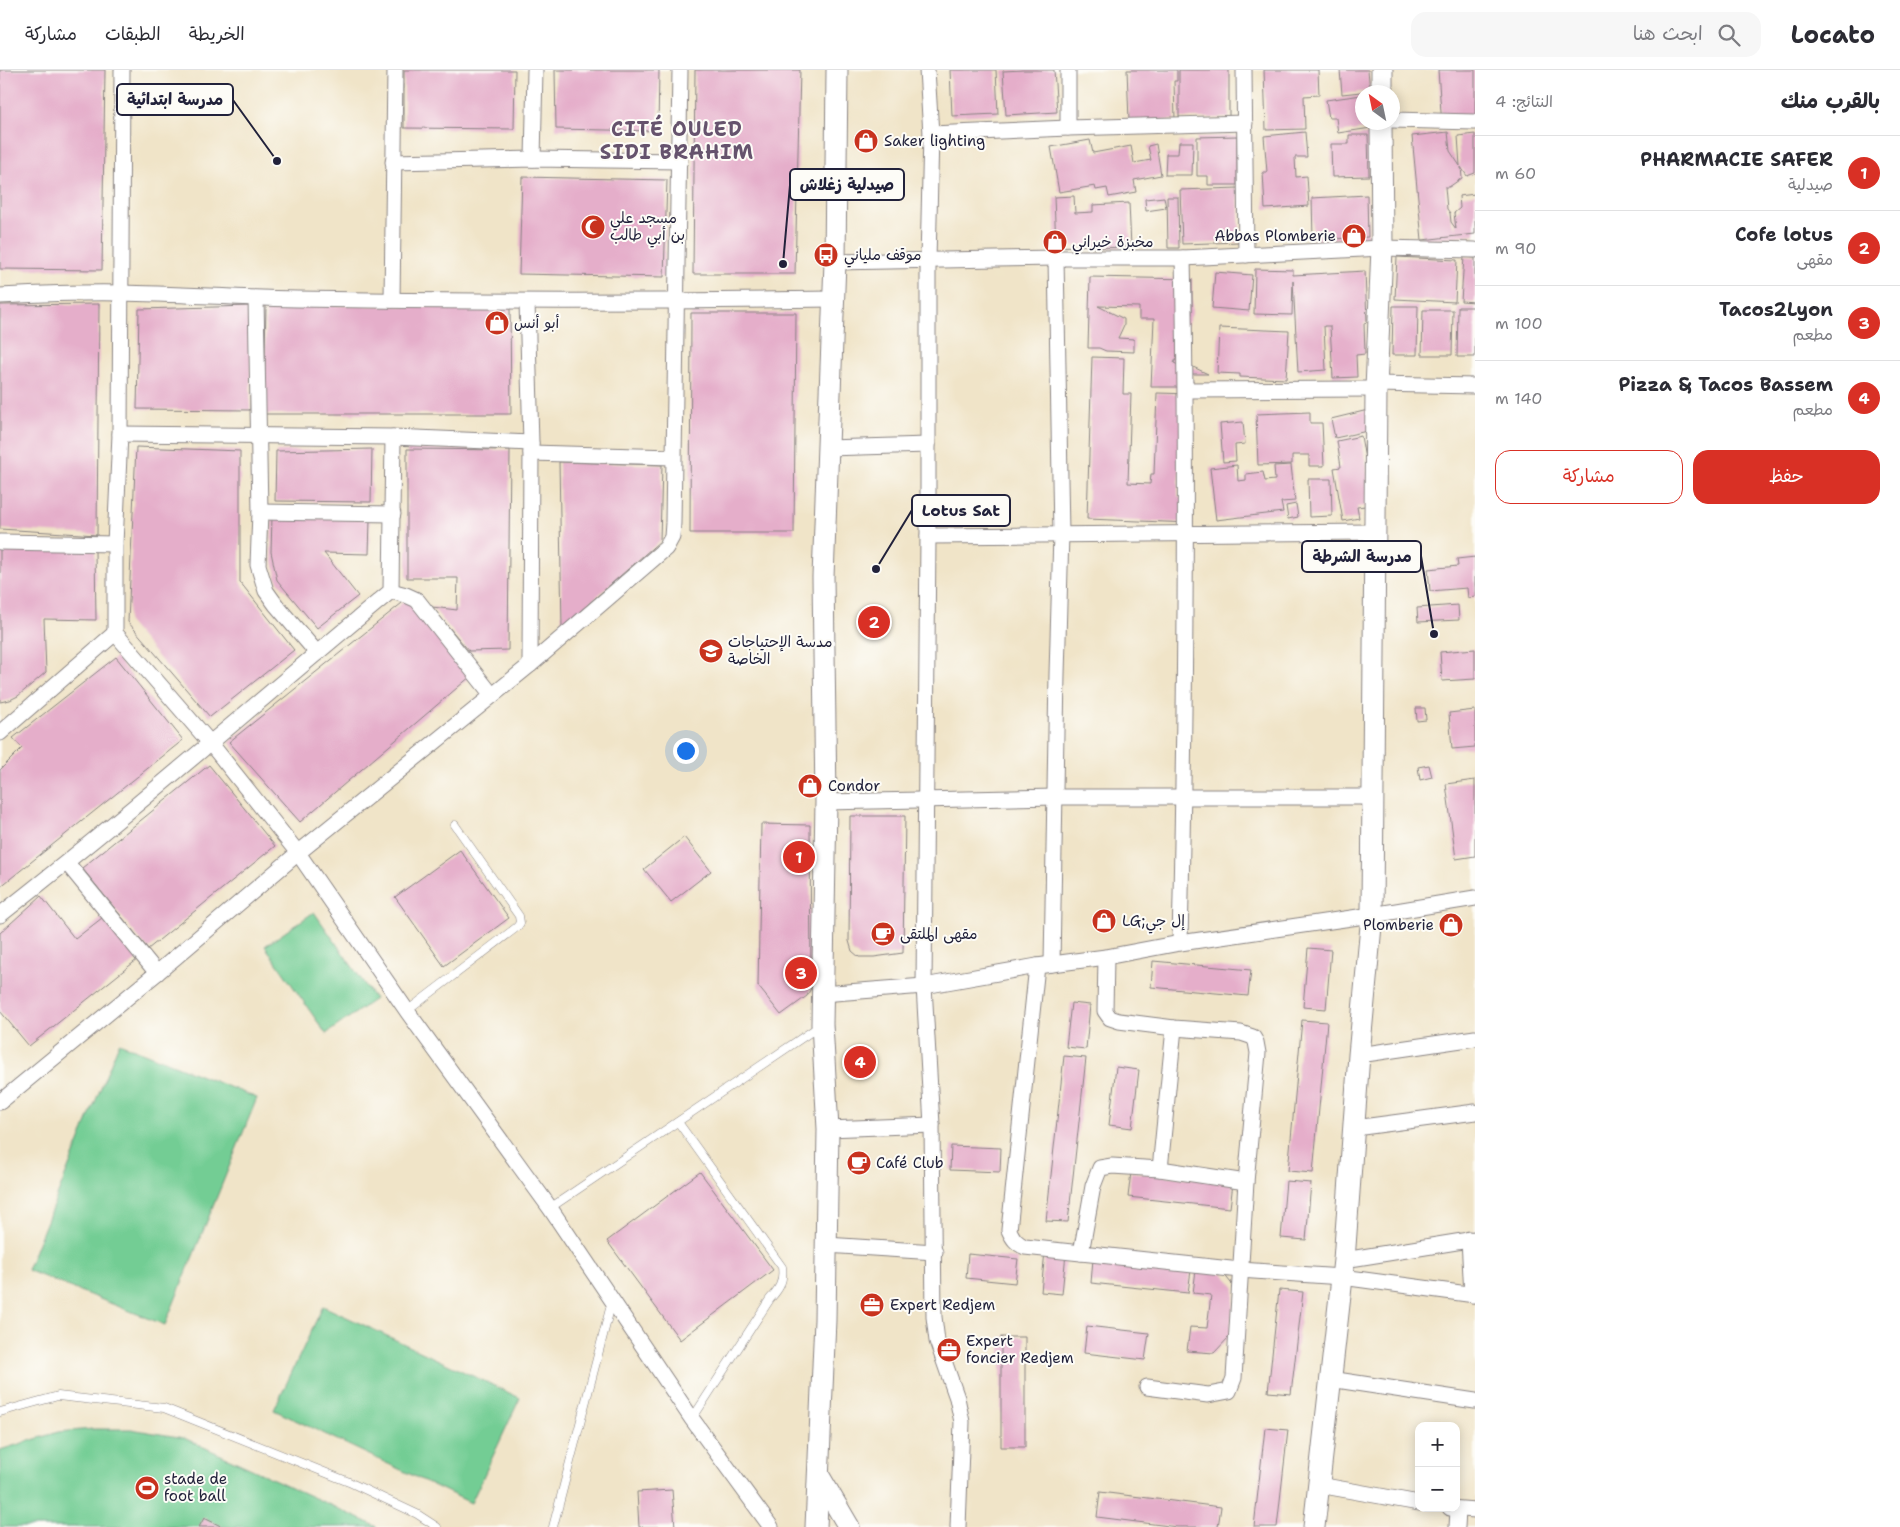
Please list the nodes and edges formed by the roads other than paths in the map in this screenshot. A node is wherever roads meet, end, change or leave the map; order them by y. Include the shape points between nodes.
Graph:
1 (122, 70) edge
2 (395, 70) edge
3 (534, 70) edge
4 (680, 70) edge
5 (837, 70) edge
6 (927, 70) edge
7 (1068, 70) edge
8 (1244, 70) edge
9 (1382, 70) edge
10 (1382, 85) edge
11 (1400, 120) edge
12 (1475, 122) edge
13 (1245, 123) junction
14 (1068, 128) junction
15 (1381, 130) edge
16 (931, 134) junction
17 (533, 159) junction
18 (680, 161) junction
19 (393, 162) junction
20 (1382, 248) junction
21 (1475, 250) edge
22 (1246, 255) junction
23 (1056, 258) junction
24 (1183, 258) junction
25 (928, 261) junction
26 (835, 262) junction
27 (120, 293) junction
28 (0, 296) edge
29 (256, 299) junction
30 (833, 299) junction
31 (392, 300) junction
32 (527, 302) junction
33 (678, 302) junction
34 (1376, 386) junction
35 (1475, 386) edge
36 (1186, 390) junction
37 (120, 434) junction
38 (260, 436) junction
39 (393, 437) junction
40 (928, 445) junction
41 (531, 448) junction
42 (827, 448) junction
43 (673, 456) junction
44 (260, 512) junction
45 (393, 514) junction
46 (1374, 532) junction
47 (1061, 534) junction
48 (1185, 534) junction
49 (928, 536) junction
50 (0, 542) edge
51 (116, 544) junction
52 (391, 591) junction
53 (115, 633) junction
54 (317, 653) junction
55 (530, 665) junction
56 (492, 695) junction
57 (0, 733) edge
58 (211, 744) junction
59 (1054, 797) junction
60 (1372, 797) junction
61 (1183, 798) junction
62 (926, 799) junction
63 (826, 802) junction
64 (455, 825) dead end
65 (298, 853) junction
66 (67, 863) junction
67 (1475, 898) edge
68 (0, 915) edge
69 (1372, 915) junction
70 (1180, 943) junction
71 (1106, 957) junction
72 (1045, 965) junction
73 (157, 973) junction
74 (924, 986) junction
75 (822, 994) junction
76 (407, 1011) junction
77 (822, 1024) junction
78 (1174, 1028) junction
79 (1475, 1038) edge
80 (1359, 1055) junction
81 (0, 1102) edge
82 (1475, 1112) edge
83 (678, 1122) junction
84 (932, 1125) junction
85 (1355, 1128) junction
86 (828, 1129) junction
87 (1160, 1169) junction
88 (1246, 1182) junction
89 (550, 1208) junction
90 (1472, 1239) edge
91 (826, 1245) junction
92 (935, 1252) junction
93 (1081, 1253) junction
94 (1343, 1269) junction
95 (1240, 1270) junction
96 (1474, 1295) edge
97 (612, 1299) junction
98 (1330, 1379) junction
99 (1147, 1387) dead end
100 (1475, 1401) edge
101 (0, 1412) edge
102 (692, 1418) junction
103 (819, 1476) junction
104 (1318, 1486) junction
105 (1415, 1502) edge
106 (1460, 1509) edge
107 (1475, 1510) edge
108 (1454, 1512) edge
109 (437, 1527) edge
110 (554, 1527) edge
111 (771, 1527) edge
112 (816, 1527) edge
113 (849, 1527) edge
114 (958, 1527) edge
115 (1314, 1527) edge
116 (1457, 1527) edge

1 - 27 street
2 - 19 street
3 - 17 street
4 - 18 street
5 - 26 main road
6 - 16 street
7 - 14 street
8 - 13 street
9 - 10 main road
11 - 12 street
13 - 14 street
13 - 22 street
14 - 16 street
15 - 20 main road
16 - 25 street
17 - 18 street
17 - 19 street
18 - 33 street
19 - 31 street
20 - 21 street
20 - 22 street
20 - 34 main road
22 - 24 street
23 - 24 street
23 - 25 street
23 - 47 street
24 - 36 street
25 - 26 street
25 - 40 street
26 - 30 main road
27 - 28 street
27 - 29 street
27 - 37 street
29 - 31 street
29 - 38 street
30 - 33 street
30 - 42 main road
31 - 32 street
32 - 33 street
32 - 41 street
33 - 43 street
34 - 35 street
34 - 36 street
34 - 46 main road
36 - 48 street
37 - 38 street
37 - 51 street
38 - 39 street
38 - 44 street
39 - 41 street
39 - 45 street
40 - 42 street
40 - 49 street
41 - 43 street
41 - 55 street
42 - 63 main road via 823,577
43 - 55 street via 672,537 666,548
44 - 45 street
44 - 54 street via 258,565 266,591
45 - 52 street
46 - 48 street
46 - 60 main road
47 - 48 street
47 - 49 street
47 - 59 street
48 - 61 street
49 - 62 street
50 - 51 street
51 - 53 street
52 - 54 street
52 - 56 street via 417,600
53 - 57 street
53 - 58 street
54 - 58 street
55 - 56 street
56 - 65 street
58 - 65 street
58 - 66 street
59 - 61 street
59 - 62 street
59 - 72 street
60 - 61 street
60 - 69 main road
61 - 70 street
62 - 63 street
62 - 74 street
63 - 75 main road
64 - 76 lane via 519,916 520,923
65 - 73 street
65 - 76 street
66 - 68 street
66 - 73 street
67 - 69 street
69 - 70 street
69 - 80 main road
70 - 71 street
71 - 72 street
71 - 78 street via 1105,1011 1110,1018
72 - 74 street
72 - 93 street via 1009,1230 1013,1239 1026,1247
73 - 81 street
74 - 75 street
74 - 84 street
75 - 77 main road
76 - 89 street
77 - 83 lane
77 - 86 main road
78 - 87 street
78 - 88 street via 1241,1033 1253,1037 1256,1042 1258,1053
79 - 80 street
80 - 85 main road
82 - 85 street
83 - 89 lane
83 - 102 lane via 782,1268 784,1278
84 - 86 street
84 - 92 street
85 - 94 main road
86 - 91 main road
87 - 88 street
87 - 93 street via 1100,1168 1093,1186
88 - 95 street
89 - 97 street
90 - 94 street
90 - 96 street
91 - 92 street
91 - 103 main road
92 - 114 street via 936,1341 957,1398 962,1422
93 - 95 street
94 - 95 street
94 - 96 street
94 - 98 main road
95 - 99 street via 1234,1378 1228,1391 1208,1395
97 - 102 street
97 - 110 lane
98 - 100 street
98 - 104 main road
101 - 109 lane via 58,1396 164,1408 349,1482
102 - 111 street
103 - 112 main road
103 - 113 main road
104 - 105 street
104 - 115 main road
106 - 107 street
108 - 116 street

